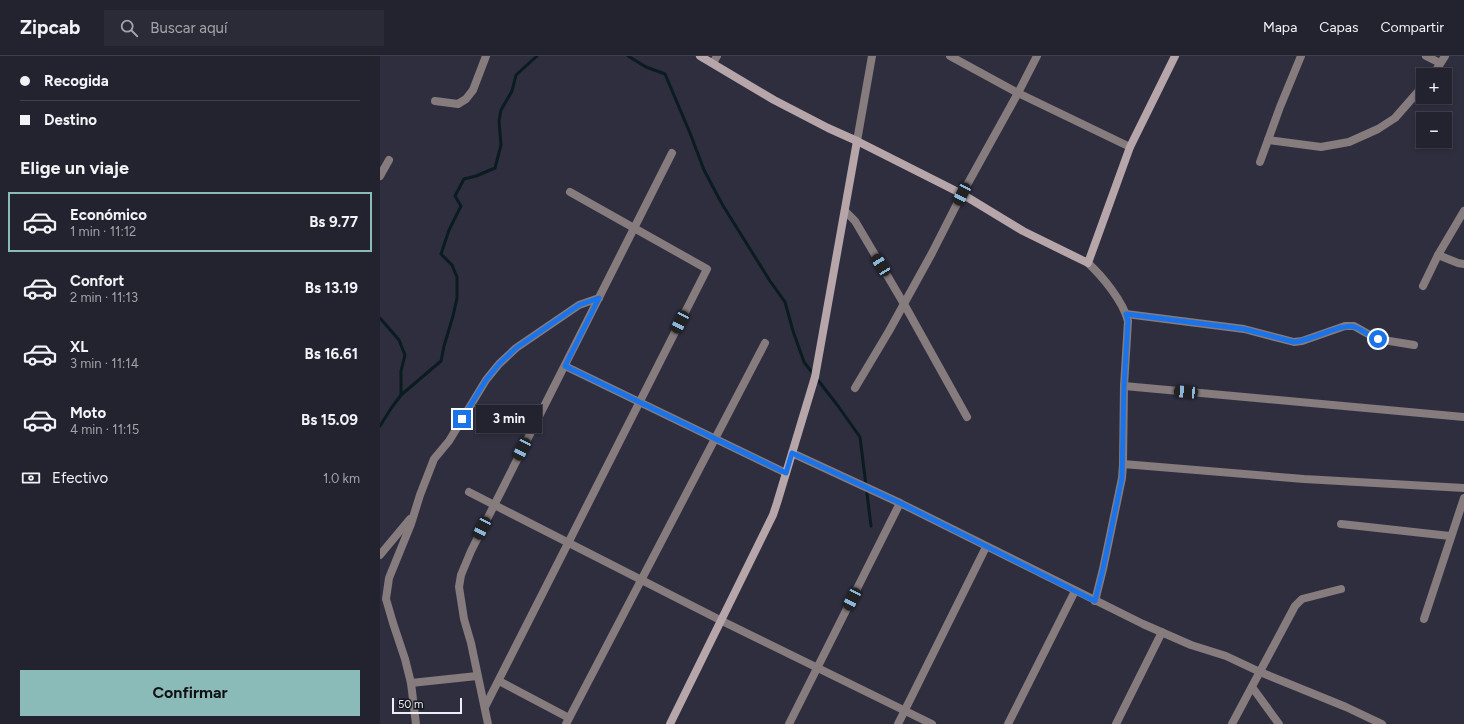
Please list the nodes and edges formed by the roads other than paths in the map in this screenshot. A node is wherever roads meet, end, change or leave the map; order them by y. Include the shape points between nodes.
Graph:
1 (486, 56) edge
2 (700, 56) edge
3 (872, 56) edge
4 (950, 56) edge
5 (1037, 56) edge
6 (1175, 56) edge
7 (1301, 56) edge
8 (1426, 56) edge
9 (715, 60) edge
10 (1443, 60) edge
11 (1018, 93) junction
12 (1416, 94) edge
13 (435, 101) dead end
14 (1268, 140) junction
15 (858, 141) junction
16 (1130, 147) junction
17 (672, 152) dead end
18 (389, 160) dead end
19 (1260, 162) dead end
20 (380, 176) edge
21 (570, 192) dead end
22 (962, 194) junction
23 (845, 211) junction
24 (1464, 211) edge
25 (635, 228) junction
26 (1438, 255) junction
27 (1088, 263) junction
28 (1464, 264) edge
29 (1423, 286) dead end
30 (599, 298) junction
31 (904, 304) junction
32 (1126, 314) junction
33 (765, 343) dead end
34 (1414, 346) dead end
35 (565, 366) junction
36 (1124, 386) junction
37 (855, 388) dead end
38 (639, 402) junction
39 (966, 418) dead end
40 (1464, 418) edge
41 (715, 439) junction
42 (792, 453) junction
43 (1122, 464) junction
44 (786, 473) junction
45 (1464, 488) edge
46 (469, 492) dead end
47 (1464, 498) edge
48 (900, 503) junction
49 (494, 505) junction
50 (414, 516) junction
51 (1341, 524) dead end
52 (1450, 536) junction
53 (569, 543) junction
54 (986, 547) junction
55 (380, 556) edge
56 (642, 579) junction
57 (1341, 588) dead end
58 (1075, 591) junction
59 (1095, 601) junction
60 (1424, 619) dead end
61 (722, 620) junction
62 (1162, 632) junction
63 (817, 667) junction
64 (1260, 672) junction
65 (477, 676) junction
66 (498, 681) junction
67 (411, 683) junction
68 (1252, 687) junction
69 (485, 707) junction
70 (905, 711) junction
71 (568, 721) edge
72 (416, 724) edge
73 (488, 724) edge
74 (670, 724) edge
75 (789, 724) edge
76 (898, 724) edge
77 (932, 724) edge
78 (1008, 724) edge
79 (1116, 724) edge
80 (1232, 724) edge
81 (1279, 724) edge
82 (1382, 724) edge

1 - 13 street via 473,90 466,99 458,104
2 - 9 street
3 - 15 street
4 - 11 street
5 - 11 street
6 - 16 street
7 - 14 street
8 - 10 street
9 - 15 street via 774,100
11 - 16 street
11 - 22 street
12 - 14 street via 1395,118 1349,142 1321,147
14 - 19 street
15 - 22 street
15 - 23 street
16 - 27 street
17 - 25 street
18 - 20 street
21 - 25 street
22 - 27 street via 1023,230
22 - 31 street
23 - 31 street via 855,221
23 - 42 street via 815,377
24 - 26 street
25 - 30 street
25 - 38 street via 707,269
26 - 28 street
26 - 29 street
27 - 32 street via 1101,276
30 - 35 street
30 - 50 street via 579,305 516,348 499,364 486,380 449,441 434,459
31 - 37 street
31 - 39 street
32 - 34 street via 1244,329 1294,342 1345,326 1354,326 1378,339
32 - 36 street via 1128,321
33 - 41 street
35 - 38 street
35 - 49 street
36 - 40 street
36 - 43 street
38 - 41 street
38 - 53 street
41 - 44 street
41 - 56 street
42 - 44 street
42 - 48 street
43 - 45 street via 1304,479
43 - 59 street via 1122,478
44 - 61 street via 773,515
46 - 49 street
47 - 52 street
48 - 54 street
48 - 63 street
49 - 53 street
49 - 65 street via 471,551 459,587
50 - 55 street
50 - 67 street via 389,578 386,599
51 - 52 street
52 - 60 street
53 - 56 street
53 - 66 street
54 - 58 street
54 - 70 street
56 - 61 street
56 - 71 street
57 - 64 street via 1302,599 1295,606
58 - 59 street
58 - 78 street
59 - 62 street
61 - 63 street
61 - 74 street
62 - 64 street
62 - 79 street
63 - 70 street
63 - 75 street
64 - 68 street
64 - 82 street
65 - 67 street
65 - 69 street
66 - 69 street
66 - 71 street
67 - 72 street
68 - 80 street
68 - 81 street
69 - 73 street
70 - 76 street
70 - 77 street

